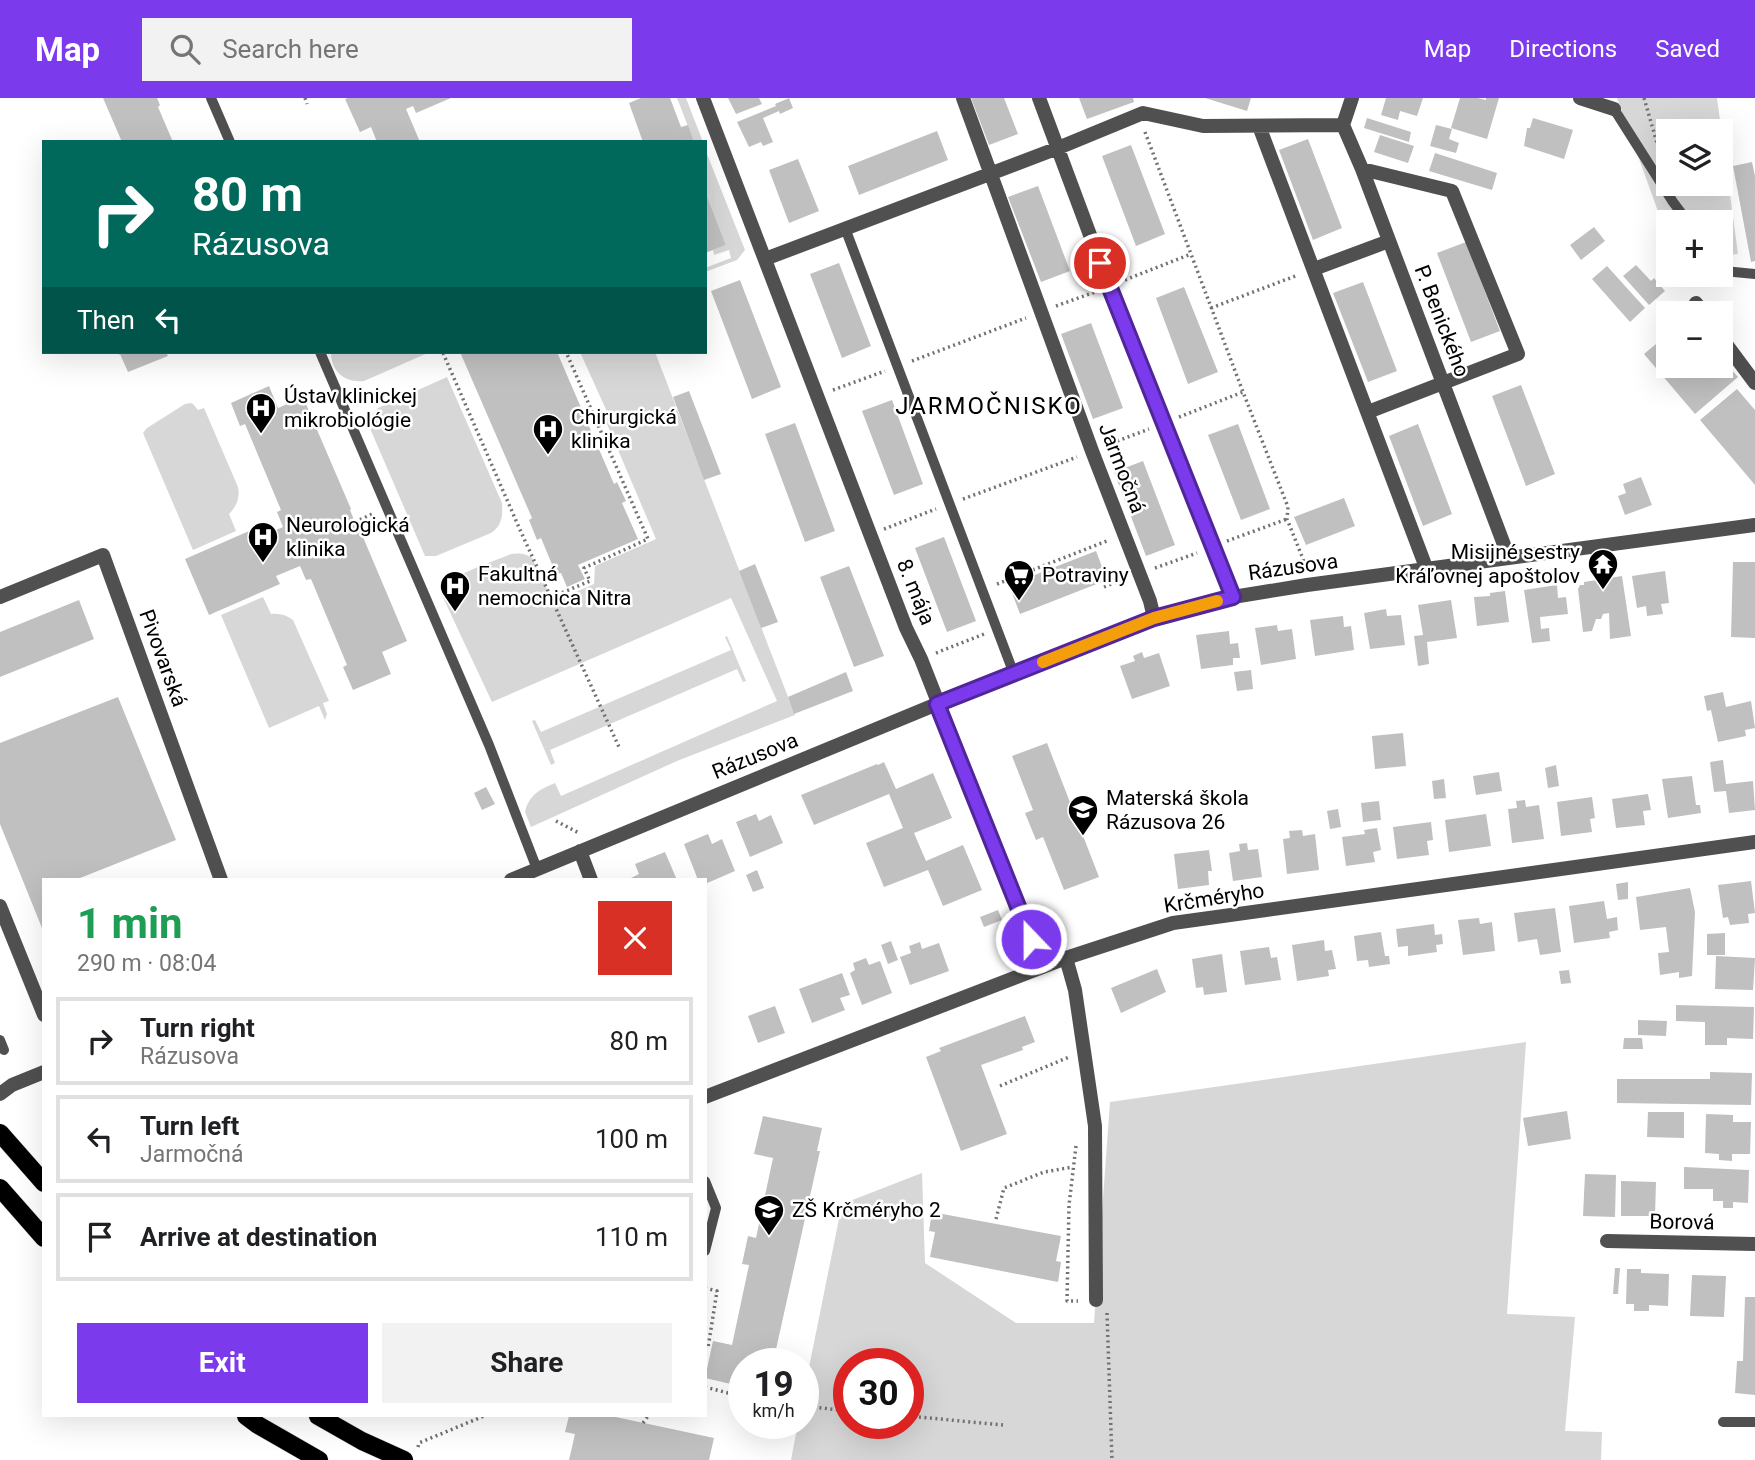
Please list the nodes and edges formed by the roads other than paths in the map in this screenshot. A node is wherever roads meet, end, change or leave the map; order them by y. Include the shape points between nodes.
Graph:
1 (211, 98) edge
2 (703, 98) edge
3 (962, 98) edge
4 (1039, 98) edge
5 (1352, 98) edge
6 (1580, 98) edge
7 (1614, 109) joint
8 (1259, 125) junction
9 (1343, 125) junction
10 (229, 140) edge
11 (1058, 148) junction
12 (1362, 169) junction
13 (990, 173) junction
14 (1679, 210) edge
15 (845, 228) junction
16 (1389, 241) junction
17 (765, 259) junction
18 (1314, 269) junction
19 (1733, 272) edge
20 (1755, 274) edge
21 (1733, 353) edge
22 (321, 354) edge
23 (1755, 383) edge
24 (1443, 384) junction
25 (1368, 412) junction
26 (1755, 525) edge
27 (1508, 558) junction
28 (1427, 570) junction
29 (0, 597) edge
30 (1233, 597) junction
31 (1154, 618) junction
32 (1014, 674) junction
33 (937, 704) junction
34 (1755, 842) edge
35 (580, 851) junction
36 (537, 869) junction
37 (220, 878) edge
38 (516, 878) edge
39 (590, 878) edge
40 (0, 906) edge
41 (1031, 939) dead end
42 (1066, 958) junction
43 (42, 1010) edge
44 (42, 1073) edge
45 (0, 1094) edge
46 (707, 1096) edge
47 (0, 1133) edge
48 (42, 1181) edge
49 (707, 1186) edge
50 (0, 1188) edge
51 (42, 1236) edge
52 (1607, 1241) dead end
53 (707, 1243) edge
54 (1755, 1244) edge
55 (1096, 1300) road end
56 (247, 1417) edge
57 (320, 1417) edge
58 (1723, 1422) dead end
59 (1755, 1422) edge
60 (409, 1457) edge
61 (319, 1460) edge

1 - 10 lane
2 - 17 street, 8. mája
3 - 13 street, Jarmočná
4 - 11 street
5 - 9 street
6 - 7 street
7 - 14 lane
8 - 9 street
8 - 11 street via 1203,125 1143,113
8 - 18 street
9 - 12 street, P. Benického
11 - 13 street
11 - 30 street via 1108,286
12 - 16 street, P. Benického
12 - 24 street via 1452,191 1518,354
13 - 15 street
13 - 31 street, Jarmočná
15 - 17 street
15 - 32 lane
16 - 18 street
16 - 24 street, P. Benického
17 - 33 street, 8. mája
18 - 25 street
19 - 20 lane
21 - 23 street
22 - 36 lane via 489,745
24 - 25 street
24 - 27 street, P. Benického
25 - 28 street
26 - 27 street, Rázusova
27 - 28 street, Rázusova
28 - 30 street, Rázusova
29 - 37 street, Pivovarská via 103,555
30 - 31 street, Rázusova
31 - 32 street, Rázusova
32 - 33 street, Rázusova
33 - 35 street, Rázusova
33 - 41 street, 8. mája
34 - 42 street, Krčméryho via 1172,923
35 - 36 street, Rázusova
35 - 39 street
36 - 38 street, Rázusova
40 - 43 street
42 - 46 street, Krčméryho
42 - 55 street via 1096,1126
44 - 45 street
47 - 48 main road
49 - 53 lane via 716,1208
50 - 51 main road
52 - 54 street, Borová
56 - 61 main road
57 - 60 main road via 362,1441
58 - 59 lane

